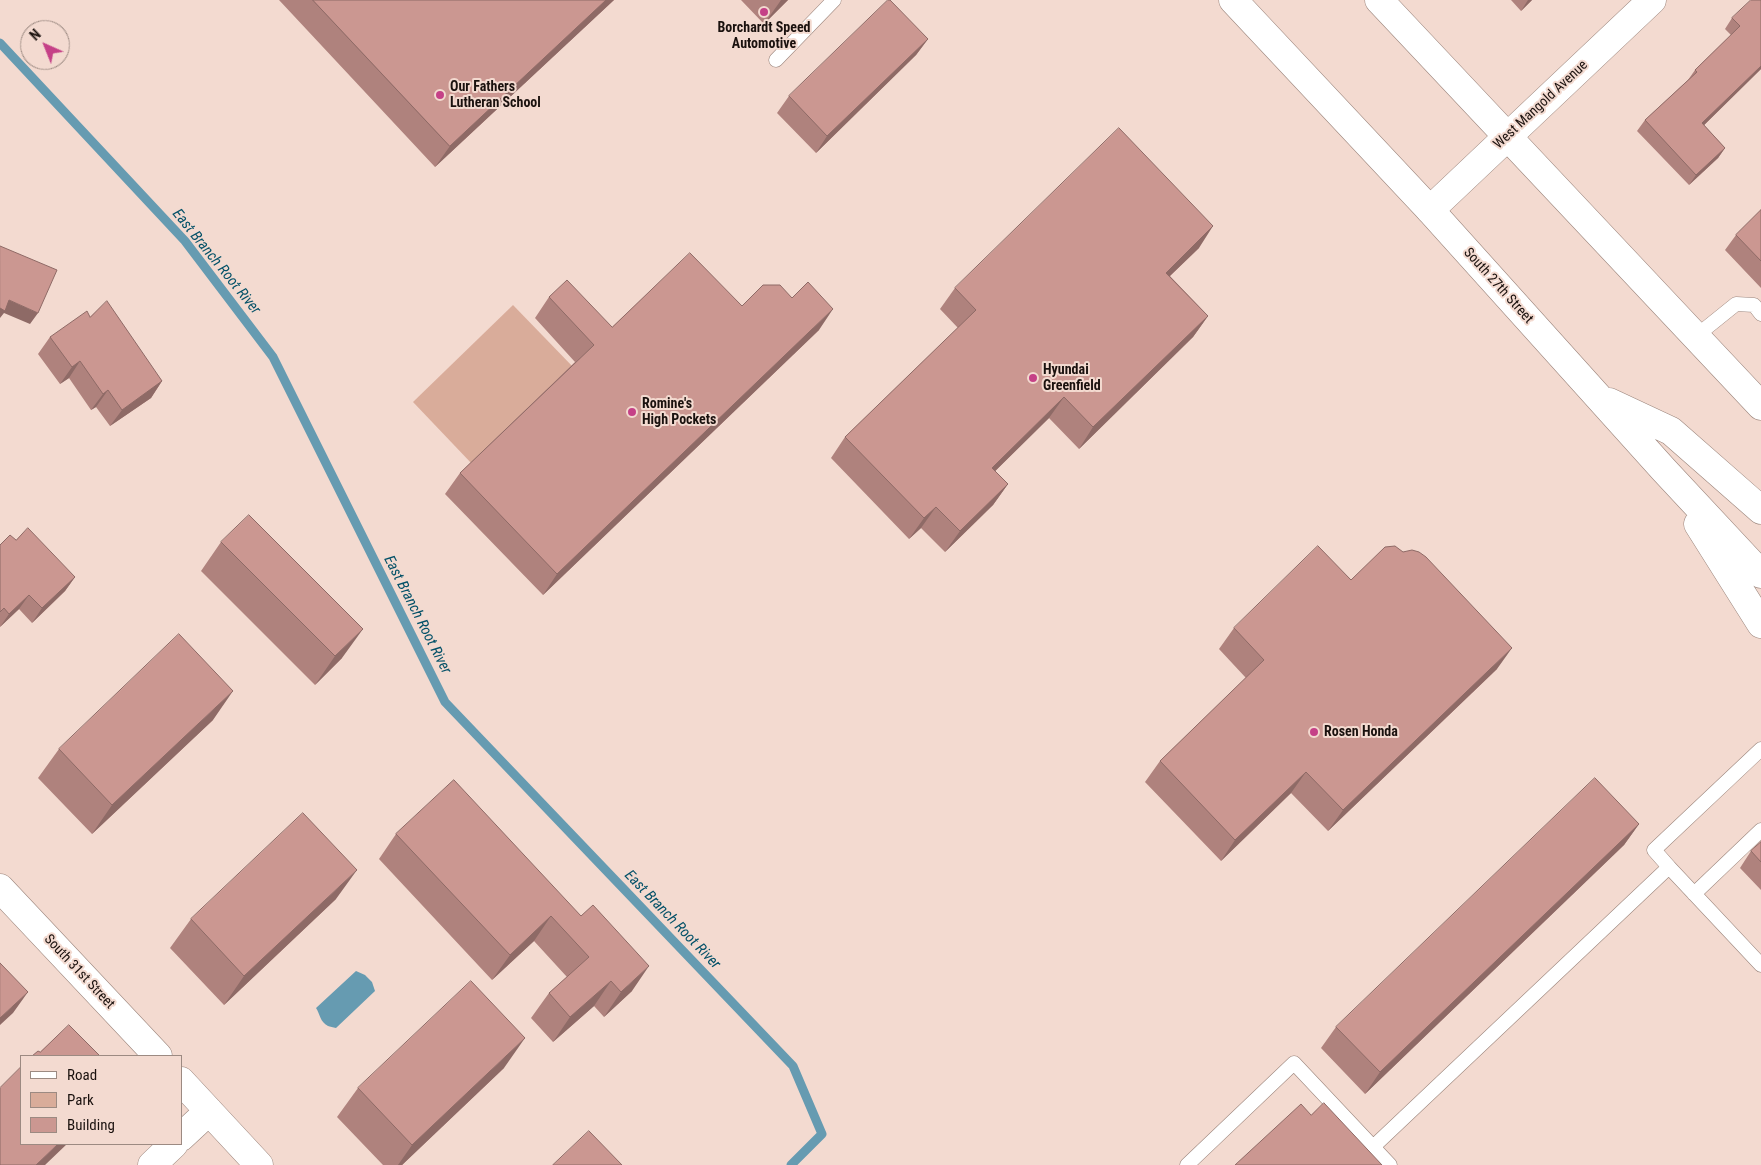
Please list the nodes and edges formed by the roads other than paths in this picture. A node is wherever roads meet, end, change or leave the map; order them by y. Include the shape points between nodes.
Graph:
1 (834, 0) edge
2 (1233, 0) edge
3 (1379, 0) edge
4 (1652, 0) edge
5 (776, 60) dead end
6 (1507, 136) junction
7 (1430, 210) junction
8 (1761, 314) edge
9 (1695, 337) junction
10 (1598, 397) junction
11 (1758, 397) edge
12 (1664, 470) junction
13 (1761, 510) edge
14 (1761, 574) edge
15 (1761, 624) edge
16 (1761, 748) edge
17 (1761, 830) edge
18 (1669, 867) junction
19 (0, 888) edge
20 (1694, 894) junction
21 (1761, 965) edge
22 (157, 1055) edge
23 (182, 1082) edge
24 (209, 1111) junction
25 (182, 1136) edge
26 (173, 1145) edge
27 (1373, 1147) junction
28 (152, 1165) edge
29 (259, 1165) edge
30 (1187, 1165) edge
31 (1390, 1165) edge

1 - 5 lane
2 - 7 main road, South 27th Street
3 - 6 main road
4 - 6 main road, West Mangold Avenue
6 - 7 main road, West Mangold Avenue
6 - 9 main road
7 - 10 main road, South 27th Street
8 - 9 lane via 1754,305 1736,304
9 - 11 main road
10 - 12 main road, South 27th Street
10 - 13 main road via 1671,431
12 - 14 main road, South 27th Street
12 - 15 main road
16 - 18 lane via 1654,850
17 - 20 lane
18 - 20 lane
18 - 27 lane
19 - 22 main road, South 31st Street
20 - 21 lane
23 - 24 main road
24 - 25 main road
24 - 29 main road
26 - 28 main road
27 - 30 lane via 1294,1064
27 - 31 lane

